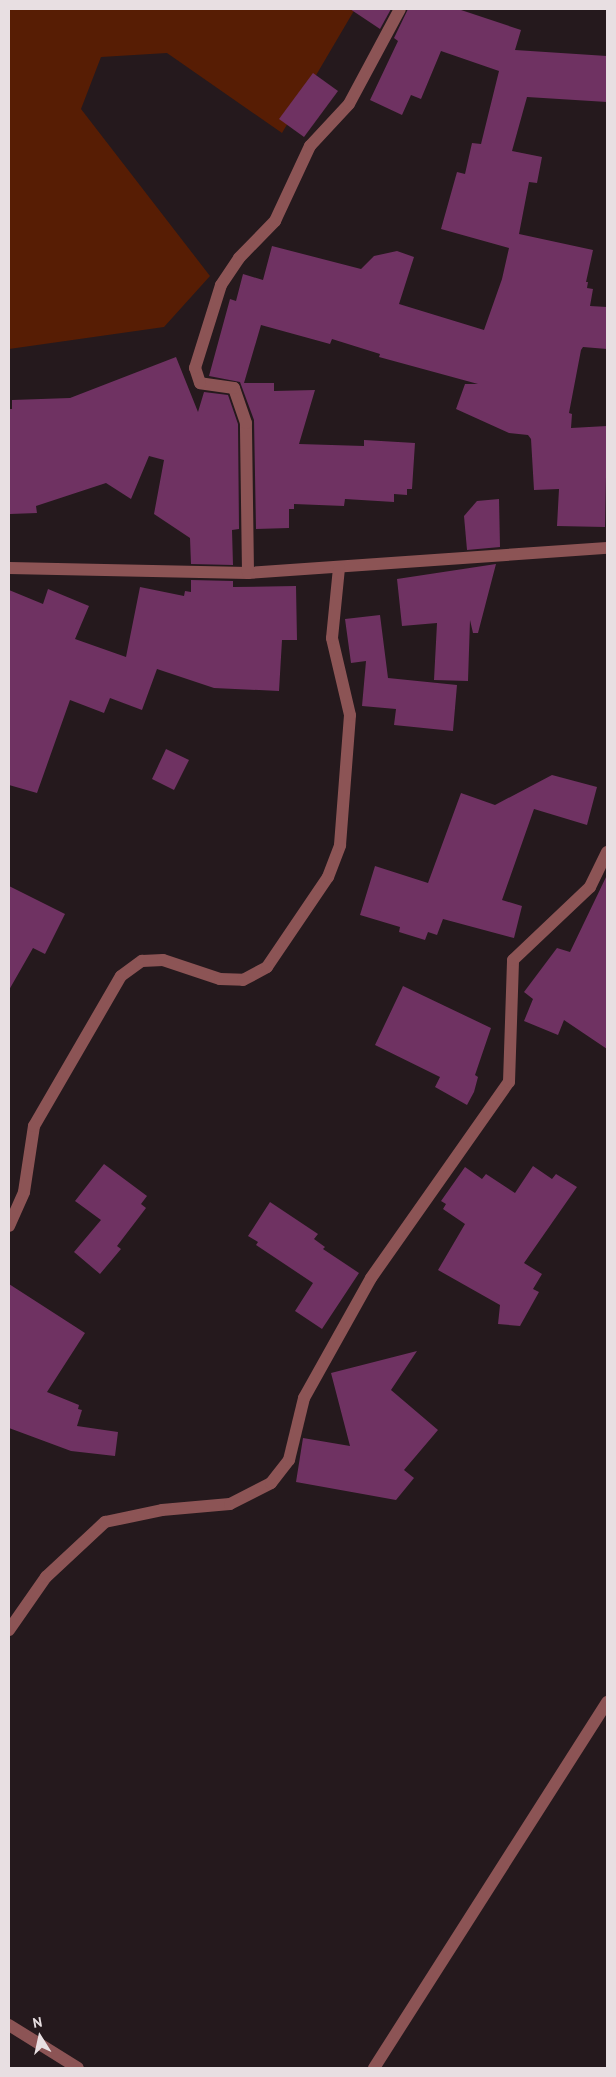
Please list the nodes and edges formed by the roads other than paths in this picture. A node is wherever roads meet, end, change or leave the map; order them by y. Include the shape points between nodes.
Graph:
1 (400, 9) edge
2 (607, 548) edge
3 (9, 568) edge
4 (339, 568) junction
5 (248, 573) junction
6 (607, 852) edge
7 (9, 1226) edge
8 (9, 1630) edge
9 (607, 1702) edge
10 (9, 2025) edge
11 (78, 2068) edge
12 (374, 2068) edge

1 - 5 street via 349,104 310,146 275,221 239,258 221,285 195,368 200,383 234,388 246,424
2 - 4 street via 509,552
3 - 5 street
4 - 5 street
4 - 7 street via 332,638 350,714 340,845 328,877 267,967 243,980 220,979 163,960 142,961 121,976 34,1126 24,1192
6 - 8 street via 590,887 514,960 509,1082 372,1278 304,1398 289,1460 271,1483 230,1504 162,1510 104,1522 46,1577
9 - 12 street
10 - 11 street

